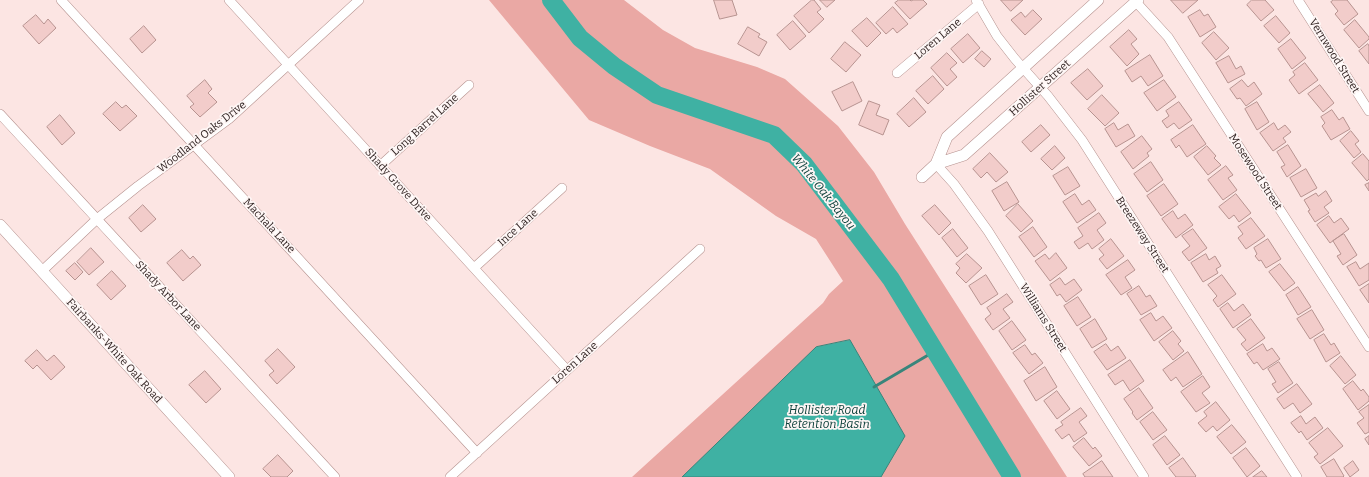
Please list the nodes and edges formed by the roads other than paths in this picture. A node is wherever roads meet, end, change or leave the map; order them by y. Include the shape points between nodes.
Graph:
1 (61, 0) edge
2 (229, 0) edge
3 (359, 0) edge
4 (1098, 0) edge
5 (1298, 0) edge
6 (1137, 1) edge
7 (978, 2) edge
8 (288, 65) junction
9 (1022, 68) junction
10 (897, 73) dead end
11 (469, 85) dead end
12 (1040, 88) junction
13 (1369, 111) edge
14 (0, 114) edge
15 (194, 144) junction
16 (936, 164) junction
17 (380, 166) junction
18 (922, 177) dead end
19 (562, 188) dead end
20 (97, 219) junction
21 (0, 225) edge
22 (700, 249) dead end
23 (474, 268) junction
24 (42, 271) junction
25 (1368, 342) edge
26 (567, 370) junction
27 (477, 453) junction
28 (229, 477) edge
29 (335, 477) edge
30 (450, 477) edge
31 (1144, 477) edge
32 (1297, 477) edge

1 - 15 street, Machala Lane
2 - 8 street, Shady Grove Drive
3 - 8 street, Woodland Oaks Drive
4 - 9 street, Hollister Street
5 - 13 street, Vernwood Street
6 - 12 street, Hollister Street
6 - 25 street, Mosewood Street via 1168,37
7 - 9 street, Breezeway Street via 997,36
7 - 10 street, Loren Lane
8 - 15 street, Woodland Oaks Drive via 228,119
8 - 17 street, Shady Grove Drive
9 - 12 street, Breezeway Street
9 - 16 street, Hollister Street via 947,137
11 - 17 street, Long Barrel Lane
12 - 16 street, Hollister Street via 964,155
12 - 32 street, Breezeway Street via 1082,140
14 - 20 street, Shady Arbor Lane
15 - 20 street, Woodland Oaks Drive
15 - 27 street, Machala Lane
16 - 18 street, Hollister Street
16 - 31 street, Williams Street via 954,184 988,232
17 - 23 street, Shady Grove Drive
19 - 23 street, Ince Lane
20 - 24 street, Woodland Oaks Drive
20 - 29 street, Shady Arbor Lane
21 - 24 street, Fairbanks-White Oak Road
22 - 26 street, Loren Lane
23 - 26 street, Shady Grove Drive
24 - 28 street, Fairbanks-White Oak Road
26 - 27 street, Loren Lane
27 - 30 street, Loren Lane

